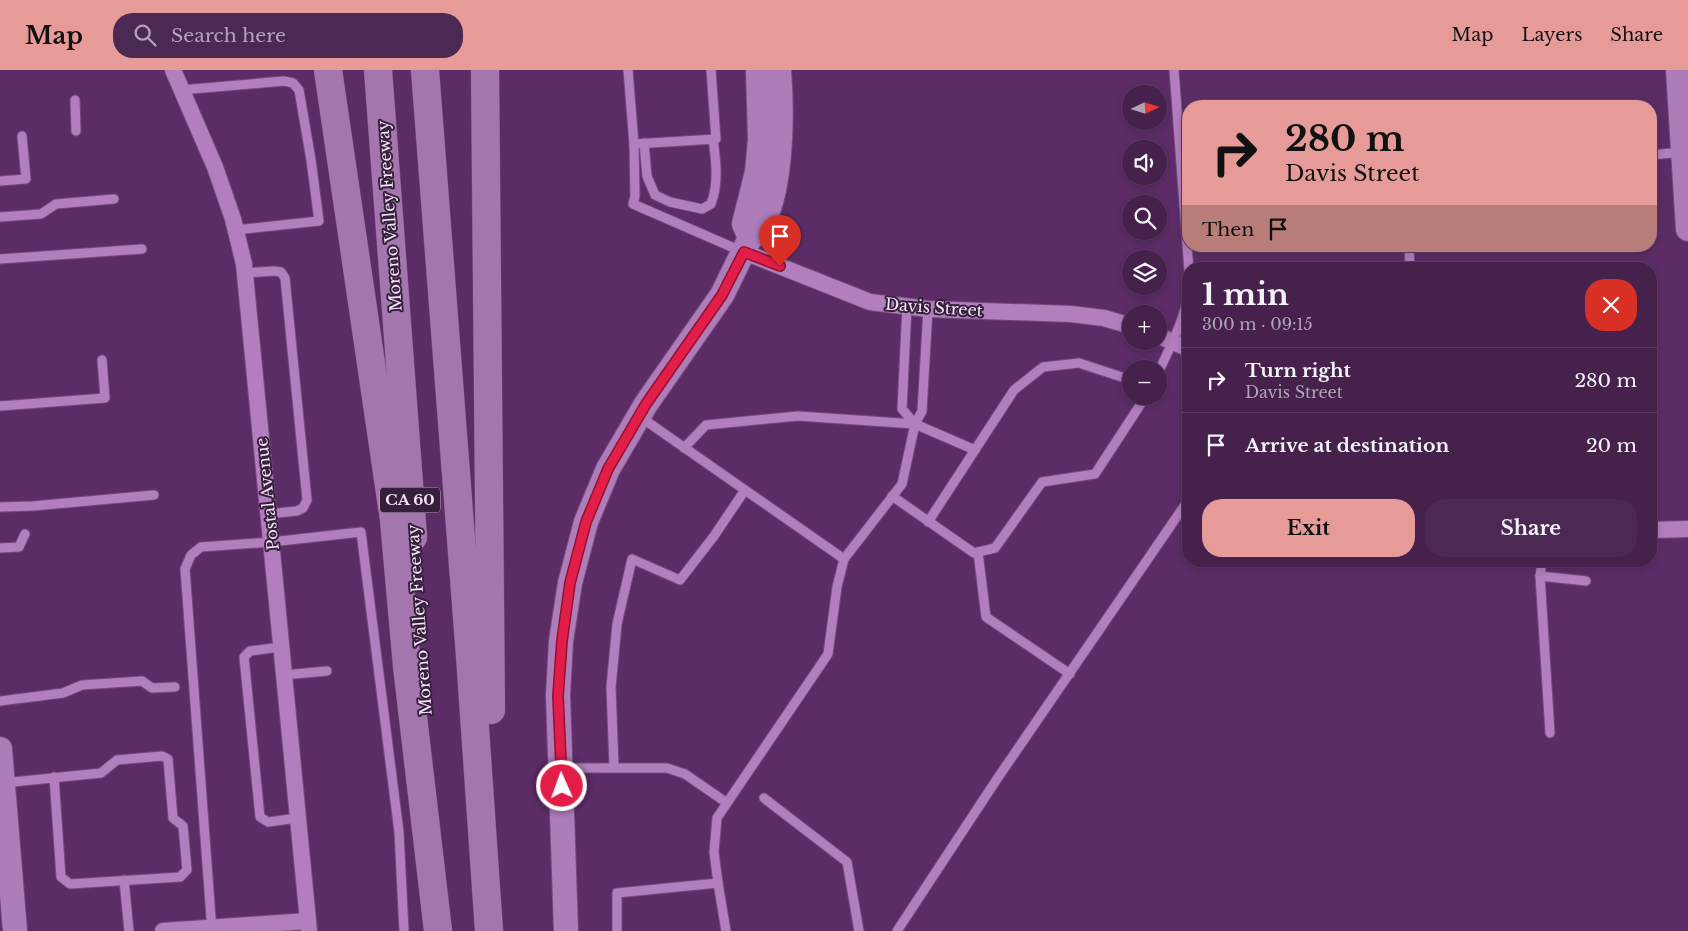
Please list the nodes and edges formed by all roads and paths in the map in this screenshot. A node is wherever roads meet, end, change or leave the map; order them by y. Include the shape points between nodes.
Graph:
1 (172, 70) edge
2 (328, 70) edge
3 (378, 70) edge
4 (425, 70) edge
5 (486, 70) edge
6 (628, 70) edge
7 (711, 70) edge
8 (758, 70) edge
9 (779, 70) edge
10 (1174, 70) edge
11 (1678, 70) edge
12 (181, 90) junction
13 (75, 100) dead end
14 (76, 131) dead end
15 (22, 136) dead end
16 (713, 139) junction
17 (644, 143) junction
18 (634, 144) junction
19 (1683, 152) junction
20 (1657, 154) edge
21 (1182, 177) edge
22 (0, 181) edge
23 (114, 198) dead end
24 (0, 218) edge
25 (1688, 229) edge
26 (236, 230) junction
27 (747, 245) junction
28 (142, 249) dead end
29 (0, 259) edge
30 (245, 273) junction
31 (907, 306) junction
32 (928, 309) junction
33 (1182, 318) edge
34 (1122, 323) edge
35 (1167, 337) edge
36 (1167, 338) edge
37 (1182, 346) edge
38 (102, 360) dead end
39 (1122, 377) edge
40 (1140, 405) edge
41 (0, 406) edge
42 (639, 416) junction
43 (915, 424) junction
44 (684, 448) junction
45 (975, 450) junction
46 (746, 490) junction
47 (154, 495) dead end
48 (892, 496) junction
49 (0, 507) edge
50 (1182, 509) edge
51 (268, 514) junction
52 (928, 522) junction
53 (1688, 529) edge
54 (1657, 530) edge
55 (25, 534) dead end
56 (271, 542) junction
57 (0, 548) edge
58 (978, 552) junction
59 (844, 559) junction
60 (1541, 567) edge
61 (1540, 576) junction
62 (1586, 581) dead end
63 (281, 647) junction
64 (327, 671) dead end
65 (1070, 674) junction
66 (284, 675) junction
67 (176, 687) dead end
68 (0, 701) edge
69 (1550, 733) dead end
70 (0, 749) edge
71 (614, 767) junction
72 (561, 768) junction
73 (54, 776) junction
74 (1, 783) edge
75 (764, 798) dead end
76 (727, 803) junction
77 (298, 818) junction
78 (124, 880) junction
79 (718, 883) junction
80 (308, 926) edge
81 (212, 929) edge
82 (15, 931) edge
83 (129, 931) edge
84 (163, 931) edge
85 (172, 931) edge
86 (404, 931) edge
87 (440, 931) edge
88 (491, 931) edge
89 (566, 931) edge
90 (617, 931) edge
91 (726, 931) edge
92 (859, 931) edge
93 (897, 931) edge

1 - 12 street, Postal Avenue
2 - 87 highway via 394,520 407,666
3 - 87 highway, Moreno Valley Freeway / CA 60
4 - 88 highway, CA 60
5 - 88 highway
6 - 18 lane
7 - 16 lane via 716,138
8 - 27 street via 760,140 758,164 744,224
9 - 27 street via 782,119 774,191 762,231
10 - 21 lane
11 - 19 street
12 - 26 street, Postal Avenue via 215,167
12 - 26 lane via 284,81 293,83 299,90 320,220
13 - 14 lane
15 - 22 lane via 26,179
16 - 17 lane
16 - 17 lane via 716,192 711,204 702,209 655,195 647,176
17 - 18 lane
18 - 27 lane via 636,196 633,204
19 - 20 lane
19 - 25 street
23 - 24 lane via 56,204 41,214
26 - 30 street, Postal Avenue
27 - 31 street, Davis Street via 870,302
27 - 42 street via 722,295
28 - 29 lane
30 - 51 street, Postal Avenue
30 - 51 lane via 274,271 281,272 285,278 307,500 297,511
31 - 32 street, Davis Street
31 - 43 lane via 902,409
32 - 34 street, Davis Street via 1071,314
32 - 43 lane via 922,411
33 - 35 lane
36 - 37 street
38 - 41 lane via 105,398
39 - 45 lane via 1079,363 1043,368 1014,390
40 - 58 lane via 1095,474 1042,482 995,548
42 - 44 lane
42 - 72 street via 608,469 586,522 570,583 558,696
43 - 44 lane via 798,416 706,424
43 - 45 lane
43 - 48 lane via 902,484
44 - 46 lane
45 - 52 lane
46 - 59 lane
46 - 71 lane via 680,580 632,560 617,624 611,687
47 - 49 lane
48 - 52 lane
48 - 59 lane
50 - 65 lane
51 - 56 street, Postal Avenue
52 - 58 lane via 974,553
53 - 54 street
55 - 57 lane via 19,547
56 - 63 street, Postal Avenue
56 - 81 lane via 201,547 191,555 185,569
56 - 86 lane via 361,532 399,832
58 - 65 lane via 986,617
59 - 76 lane via 828,654
60 - 61 lane
61 - 62 lane
61 - 69 lane
63 - 66 street, Postal Avenue
63 - 77 lane via 250,651 244,656 260,816 268,822
64 - 66 lane
65 - 93 lane
66 - 77 street, Postal Avenue
67 - 68 lane via 152,688 142,681 82,684 63,693
70 - 74 street
71 - 72 lane
71 - 76 lane via 667,768 686,774
72 - 89 street
73 - 74 lane
73 - 78 lane via 60,878 70,884
73 - 78 lane via 101,773 117,760 162,756 168,759 173,818 183,826 187,870 180,877
74 - 82 street
75 - 92 lane via 847,862
76 - 79 lane via 717,818 714,852
77 - 80 street, Postal Avenue
78 - 83 lane
79 - 90 lane via 618,892
79 - 91 lane
80 - 81 street
81 - 85 street
84 - 85 street

